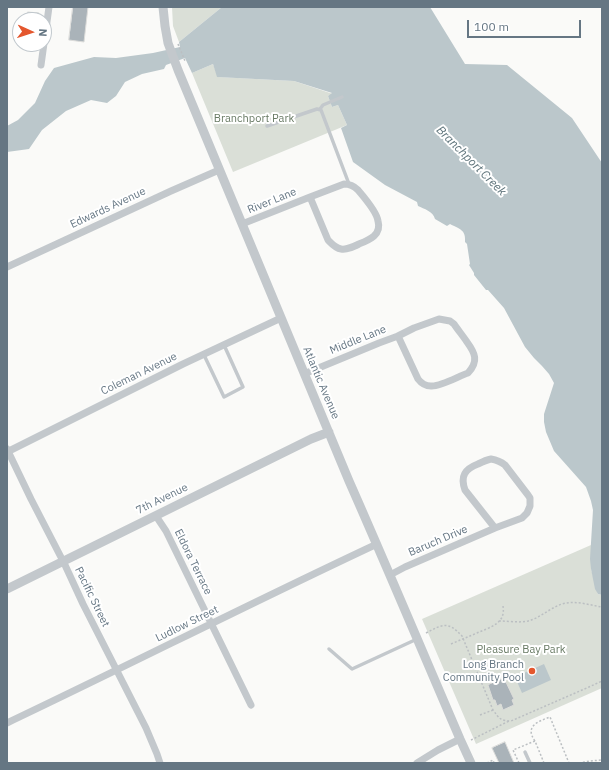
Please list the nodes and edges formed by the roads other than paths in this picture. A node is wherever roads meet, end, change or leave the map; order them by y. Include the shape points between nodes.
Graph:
1 (49, 7) edge
2 (164, 7) edge
3 (41, 65) dead end
4 (342, 97) dead end
5 (320, 109) junction
6 (267, 126) dead end
7 (219, 170) junction
8 (349, 184) junction
9 (310, 197) junction
10 (242, 224) junction
11 (7, 267) edge
12 (281, 318) junction
13 (398, 336) junction
14 (224, 344) junction
15 (204, 354) junction
16 (304, 374) junction
17 (329, 432) junction
18 (7, 451) edge
19 (156, 516) junction
20 (495, 528) junction
21 (377, 544) junction
22 (63, 561) junction
23 (390, 575) junction
24 (7, 589) edge
25 (211, 624) junction
26 (418, 639) junction
27 (329, 649) dead end
28 (116, 670) junction
29 (251, 705) dead end
30 (7, 723) edge
31 (460, 739) junction
32 (525, 752) dead end
33 (160, 763) edge
34 (417, 763) edge
35 (471, 763) edge
36 (530, 763) edge

1 - 3 street
2 - 7 street, Atlantic Avenue via 165,26
4 - 5 lane via 323,105
5 - 6 lane
5 - 8 lane
7 - 10 street, Atlantic Avenue
7 - 11 street, Edwards Avenue
8 - 9 street, River Lane
8 - 9 street, River Lane via 358,190 377,216 379,228 371,239 347,249 336,247 328,240
9 - 10 street, River Lane
10 - 12 street, Atlantic Avenue
12 - 14 street, Coleman Avenue
12 - 16 street, Atlantic Avenue
13 - 13 street, Middle Lane via 440,318 450,321 473,351 474,365 468,373 436,386 427,386 418,379
13 - 16 street, Middle Lane
14 - 15 street, Coleman Avenue
14 - 15 lane via 243,387 224,397
15 - 18 street, Coleman Avenue
16 - 17 street, Atlantic Avenue
17 - 19 street, 7th Avenue
17 - 21 street, Atlantic Avenue
18 - 22 street, Pacific Street
19 - 22 street, 7th Avenue
19 - 25 street, Eldora Terrace via 166,531
20 - 20 street, Baruch Drive via 522,518 529,510 530,502 528,494 505,465 491,459 466,471 463,485
20 - 23 street, Baruch Drive
21 - 23 street, Atlantic Avenue
21 - 25 street, Ludlow Street
22 - 24 street, 7th Avenue
22 - 28 street, Pacific Street
23 - 26 street, Atlantic Avenue
25 - 28 street, Ludlow Street
25 - 29 street, Eldora Terrace
26 - 27 lane via 352,669
26 - 31 street, Atlantic Avenue
28 - 30 street, Ludlow Street
28 - 33 street, Pacific Street via 146,728
31 - 34 street
31 - 35 street, Atlantic Avenue
32 - 36 lane

